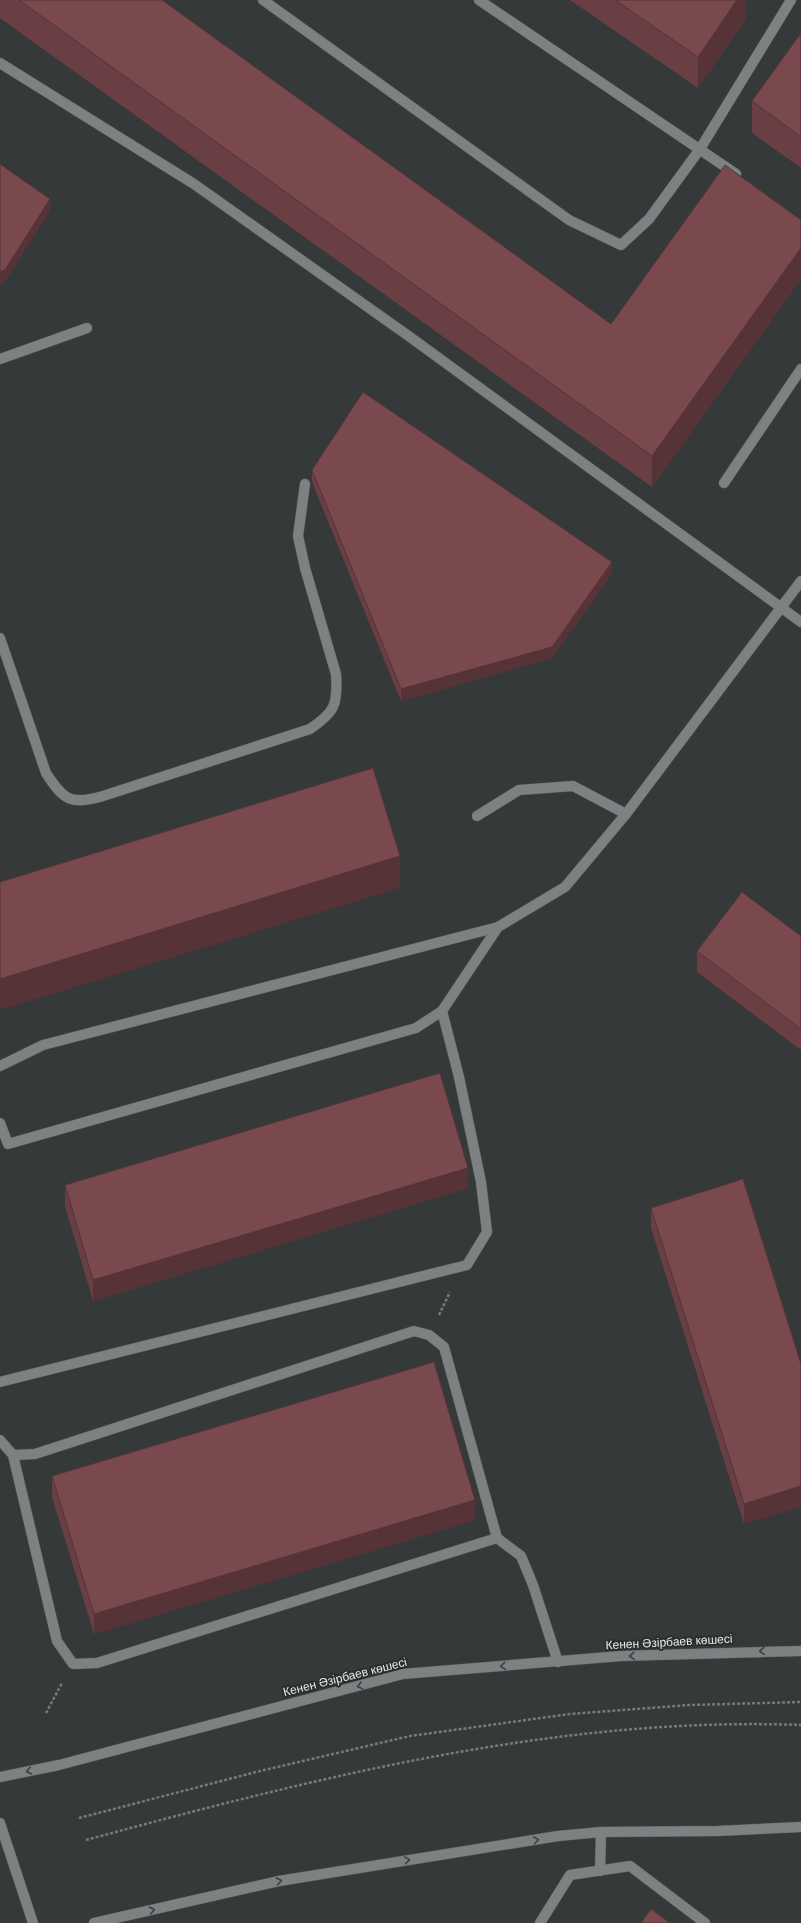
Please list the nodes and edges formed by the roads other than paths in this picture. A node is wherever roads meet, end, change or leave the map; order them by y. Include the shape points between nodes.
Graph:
1 (263, 0) edge
2 (479, 0) edge
3 (791, 0) edge
4 (0, 63) edge
5 (700, 149) junction
6 (744, 180) edge
7 (87, 328) dead end
8 (0, 359) edge
9 (801, 369) edge
10 (724, 483) dead end
11 (305, 484) dead end
12 (801, 581) edge
13 (782, 608) junction
14 (801, 622) edge
15 (0, 638) edge
16 (626, 814) junction
17 (477, 816) dead end
18 (498, 927) junction
19 (442, 1011) junction
20 (0, 1066) edge
21 (0, 1123) edge
22 (8, 1144) junction
23 (0, 1151) edge
24 (0, 1382) edge
25 (0, 1440) edge
26 (13, 1455) junction
27 (497, 1538) junction
28 (801, 1651) edge
29 (558, 1662) junction
30 (0, 1777) edge
31 (0, 1823) edge
32 (801, 1827) edge
33 (602, 1832) junction
34 (600, 1871) junction
35 (33, 1923) edge
36 (94, 1923) edge
37 (540, 1923) edge
38 (705, 1923) edge

1 - 5 street via 569,220 621,245 649,219
2 - 5 street
3 - 5 street
4 - 13 street via 200,189 410,337
5 - 6 street
7 - 8 street
9 - 10 street
11 - 15 street via 298,536 304,568 336,674 337,690 334,708 325,719 310,729 86,801 69,800 56,789 46,774
12 - 13 street
13 - 14 street
13 - 16 street
16 - 17 street via 573,786 519,790
16 - 18 street via 565,887
18 - 19 street
18 - 20 street via 43,1045
19 - 22 street via 416,1028
19 - 24 street via 481,1182 487,1232 467,1265
21 - 22 street
22 - 23 street
25 - 26 street
26 - 27 street via 35,1454 414,1331 428,1335 444,1347
26 - 27 street via 57,1641 73,1664 97,1663
27 - 29 street via 521,1556
28 -> 29 street, Кенен Әзірбаев көшесі via 621,1656
29 -> 30 street, Кенен Әзірбаев көшесі via 403,1674 59,1765
31 - 35 street
32 - 33 street
33 - 34 street
36 -> 33 street via 279,1881 558,1836
34 - 37 street via 570,1875
34 - 38 street via 630,1866

